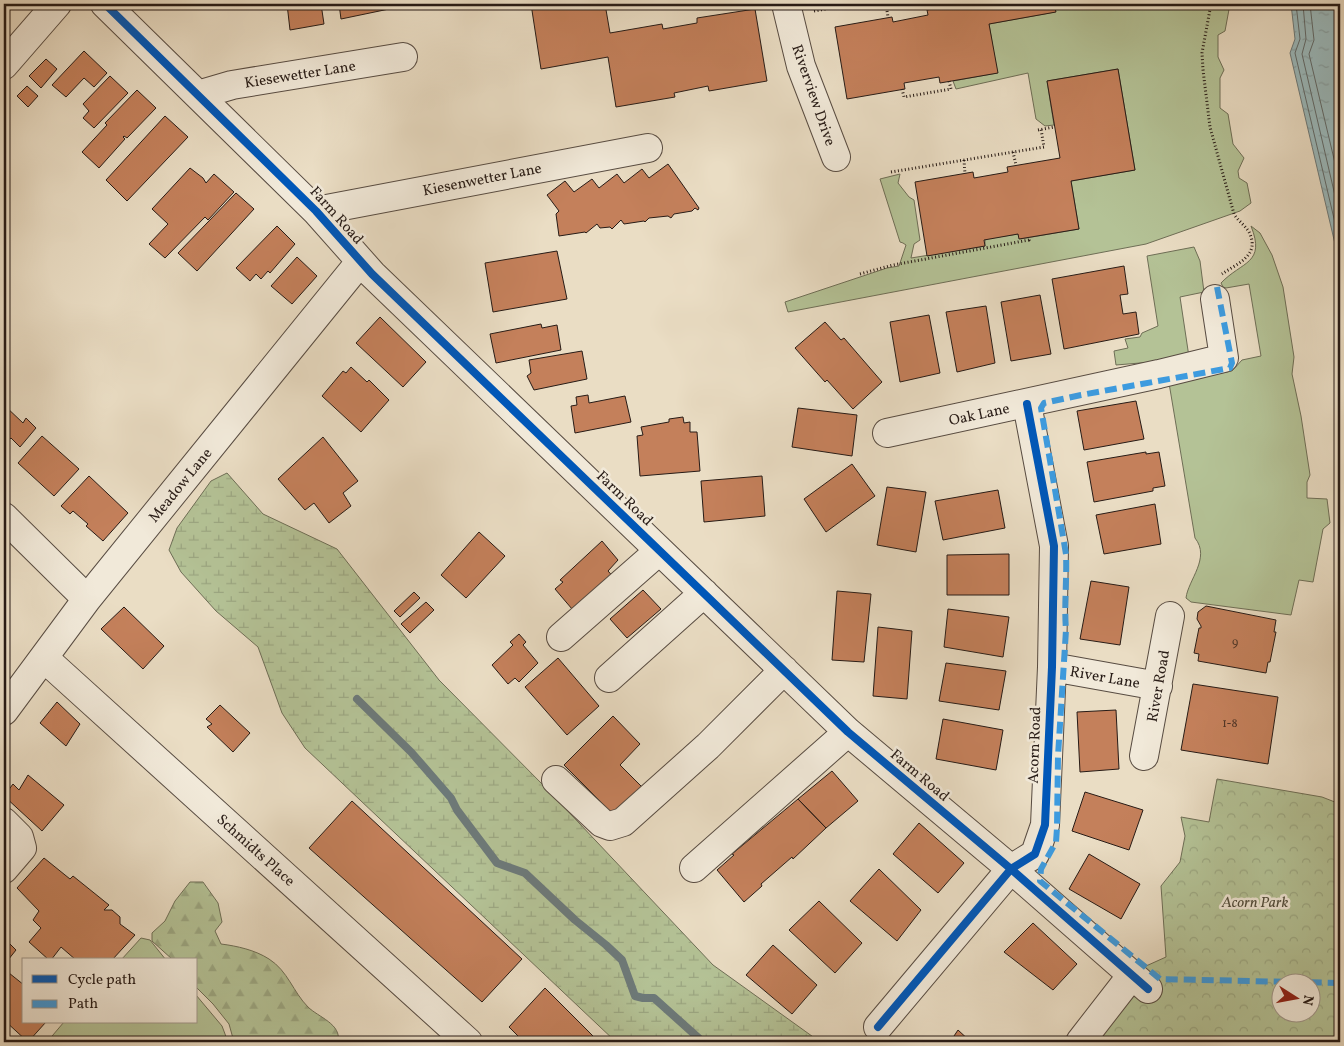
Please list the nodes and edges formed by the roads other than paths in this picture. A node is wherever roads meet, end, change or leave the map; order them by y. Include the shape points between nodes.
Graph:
1 (56, 4) edge
2 (105, 4) edge
3 (798, 8) edge
4 (403, 57) dead end
5 (4, 65) edge
6 (198, 95) junction
7 (648, 148) dead end
8 (836, 157) dead end
9 (316, 211) junction
10 (360, 262) junction
11 (1216, 288) road end
12 (1028, 404) junction
13 (887, 433) dead end
14 (4, 517) edge
15 (659, 551) junction
16 (704, 593) junction
17 (87, 599) junction
18 (1170, 616) dead end
19 (561, 637) dead end
20 (44, 658) junction
21 (1052, 667) junction
22 (784, 670) junction
23 (609, 678) dead end
24 (1158, 686) junction
25 (4, 711) edge
26 (848, 732) junction
27 (1144, 756) dead end
28 (556, 780) dead end
29 (4, 822) edge
30 (694, 868) dead end
31 (4, 869) edge
32 (1011, 869) junction
33 (878, 1027) dead end
34 (468, 1042) edge
35 (1080, 1042) edge

1 - 5 street
2 - 6 street, Farm Road
3 - 8 street, Riverview Drive via 802,66
4 - 6 street, Kiesewetter Lane via 232,85
6 - 9 street, Farm Road
7 - 9 street, Kiesenwetter Lane
9 - 10 street, Farm Road
10 - 15 street, Farm Road
10 - 17 street, Meadow Lane
11 - 12 street, Oak Lane via 1224,358
12 - 13 street, Oak Lane
12 - 21 street, Acorn Road via 1054,546
14 - 17 street
15 - 16 street, Farm Road
15 - 19 street
16 - 22 street, Farm Road
16 - 23 street
17 - 20 street, Meadow Lane
18 - 24 street, River Road
20 - 25 street, Meadow Lane
20 - 34 street, Schmidts Place
21 - 24 street, River Lane
21 - 32 street, Acorn Road via 1045,825 1035,854
22 - 26 street, Farm Road
22 - 28 street via 708,746 623,822 610,826 602,823
24 - 27 street, River Road
26 - 30 street
26 - 32 street, Farm Road
29 - 31 street via 19,837 22,848
32 - 33 street, Acorn Road
32 - 35 street, Farm Road via 1140,982

